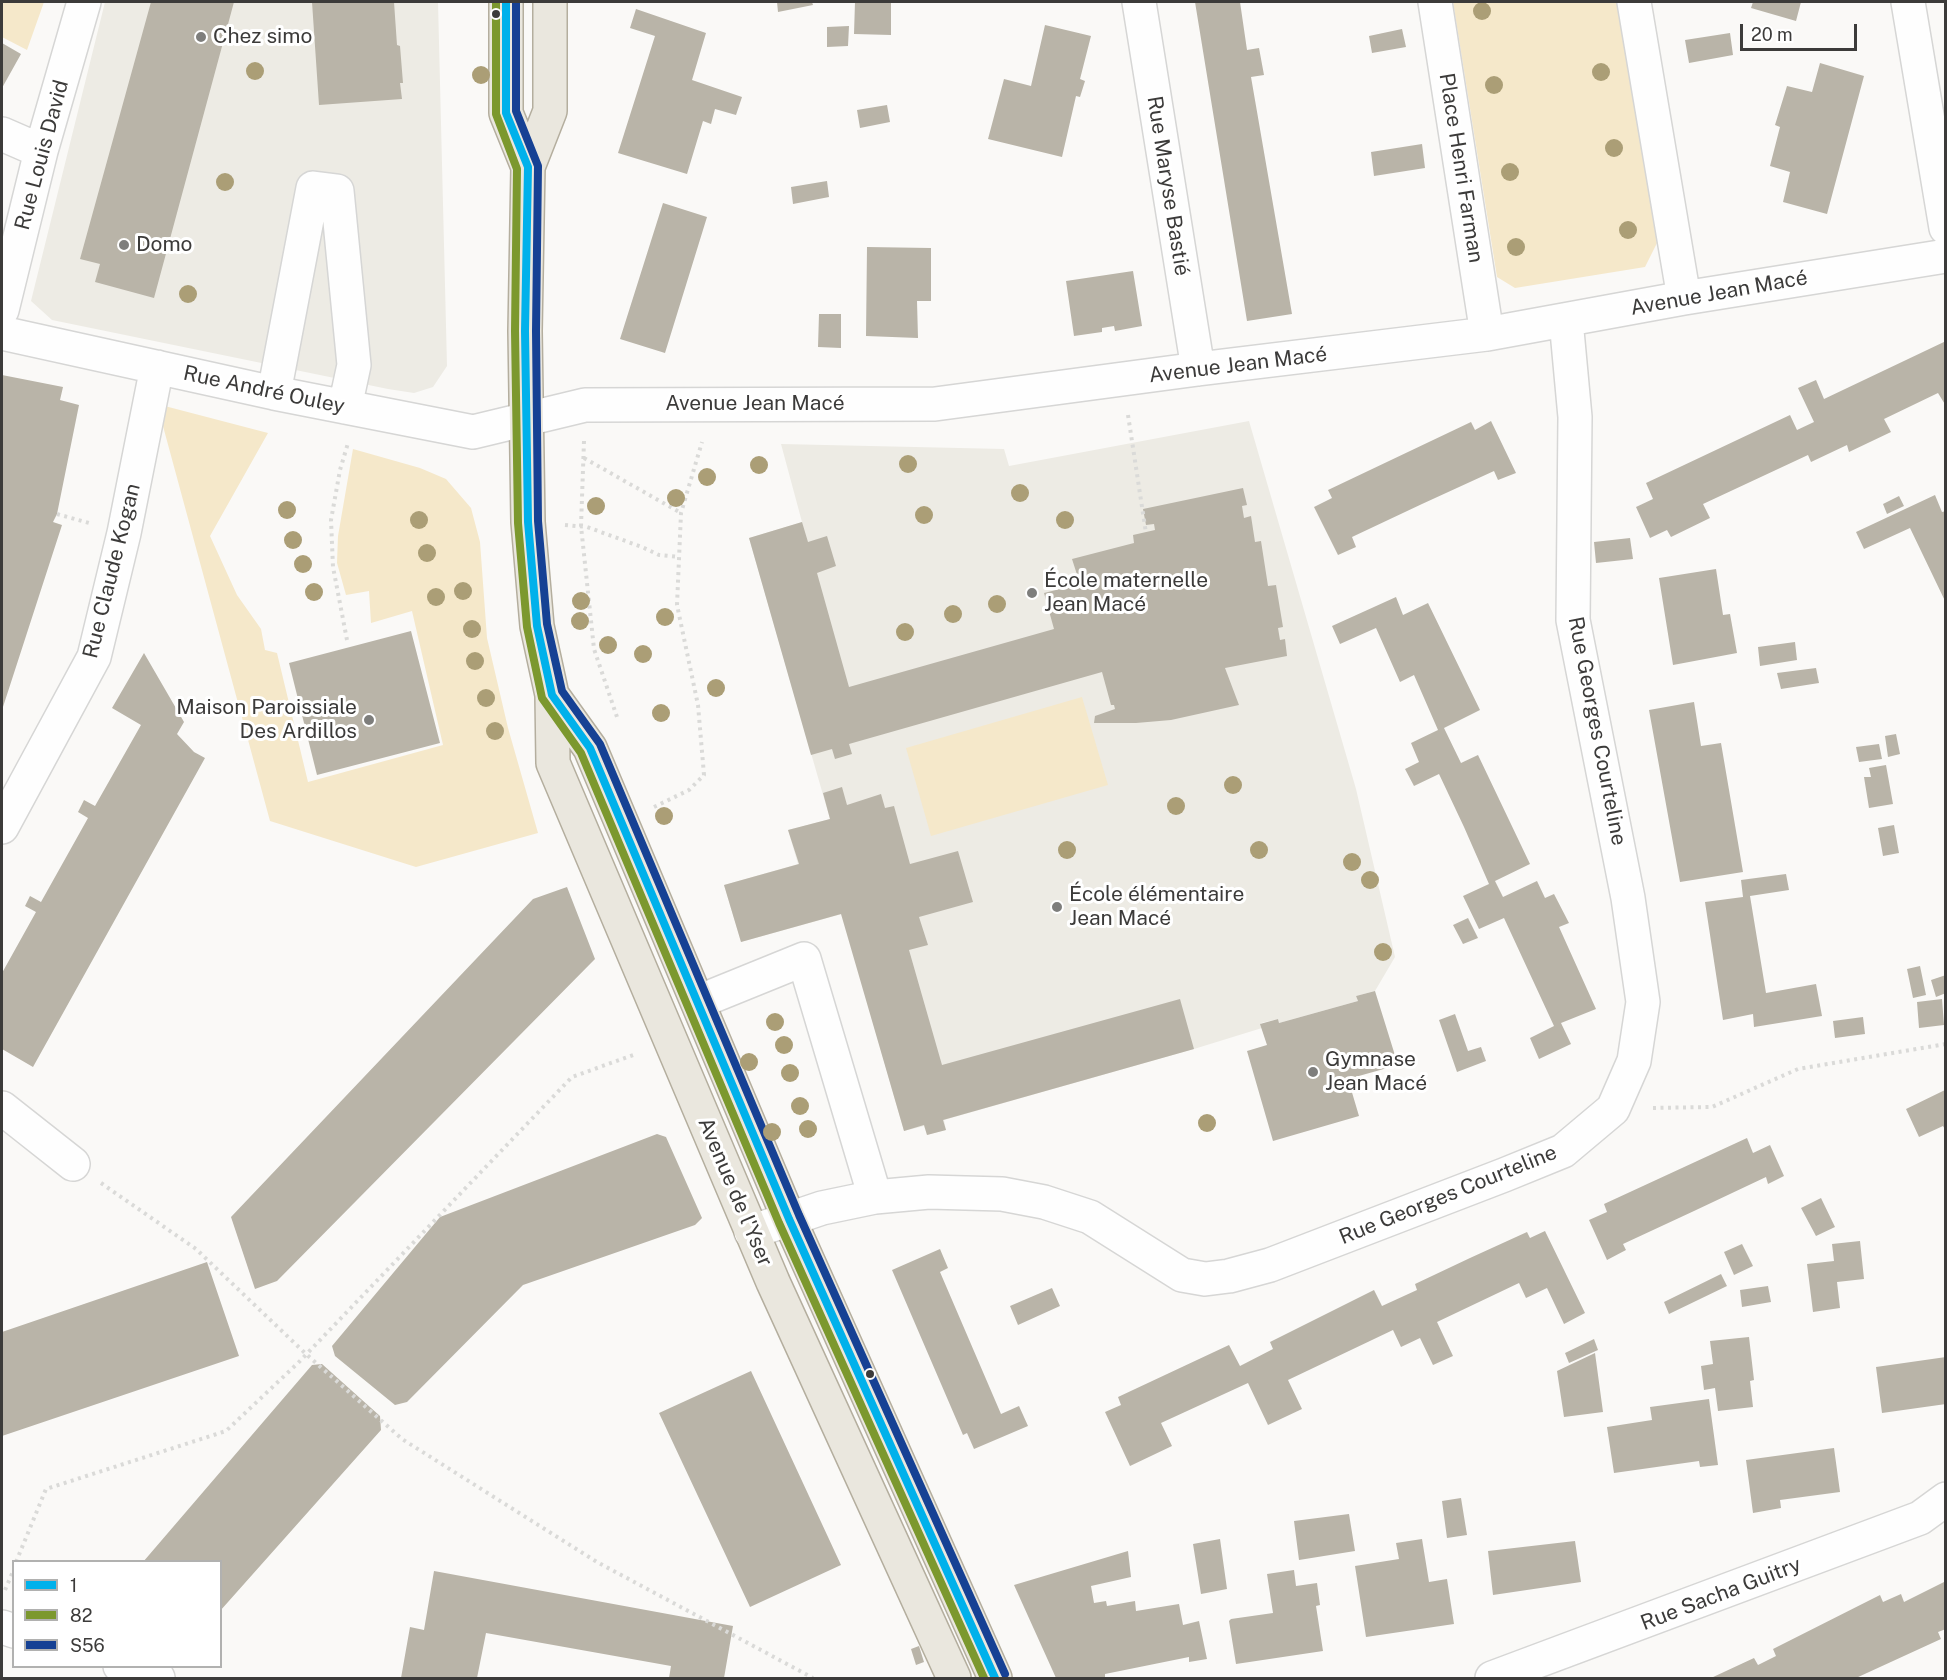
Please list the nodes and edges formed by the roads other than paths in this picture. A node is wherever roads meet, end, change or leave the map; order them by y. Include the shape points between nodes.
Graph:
1 (84, 2) edge
2 (506, 2) edge
3 (550, 2) edge
4 (1139, 2) edge
5 (1435, 2) edge
6 (1634, 2) edge
7 (1908, 2) edge
8 (2, 134) edge
9 (41, 151) junction
10 (528, 168) junction
11 (1946, 228) edge
12 (1946, 256) edge
13 (1684, 298) junction
14 (2, 310) edge
15 (1566, 320) junction
16 (2, 333) edge
17 (1487, 334) junction
18 (157, 367) junction
19 (1198, 369) junction
20 (274, 393) junction
21 (345, 407) junction
22 (526, 419) junction
23 (552, 695) junction
24 (2, 827) edge
25 (698, 1002) junction
26 (2, 1108) edge
27 (74, 1164) road end
28 (875, 1197) junction
29 (789, 1219) junction
30 (751, 1232) junction
31 (913, 1493) junction
32 (1946, 1499) edge
33 (877, 1508) junction
34 (969, 1619) junction
35 (934, 1634) junction
36 (126, 1668) edge
37 (158, 1678) edge
38 (954, 1678) edge
39 (995, 1678) edge
40 (1492, 1678) edge

1 - 9 street, Rue Louis David
2 - 10 main road, Avenue de l'Yser via 506,113
3 - 10 main road, Avenue de l'Yser via 550,111
4 - 19 street, Rue Maryse Bastié
5 - 17 street, Place Henri Farman
6 - 13 street
7 - 11 street
8 - 9 street
9 - 14 street, Rue Louis David
10 - 22 main road, Avenue de l'Yser
12 - 13 street, Avenue Jean Macé
13 - 15 street, Avenue Jean Macé
15 - 17 street, Avenue Jean Macé
15 - 28 street, Rue Georges Courteline via 1575,417 1573,620 1628,897 1643,1002 1634,1061 1613,1109 1563,1150 1514,1171 1270,1265 1205,1280 1182,1275 1090,1217 1044,1202 971,1193
16 - 18 street, Rue André Ouley
17 - 19 street, Avenue Jean Macé
18 - 20 street, Rue André Ouley
18 - 24 street, Rue Claude Kogan via 94,657
19 - 22 street, Avenue Jean Macé via 935,404 585,405
20 - 21 street, Rue André Ouley
20 - 21 street via 313,188 337,191 354,365
21 - 22 street, Rue André Ouley via 473,432
22 - 23 main road, Avenue de l'Yser via 528,522 537,626
23 - 25 main road, Avenue de l'Yser via 590,748
23 - 30 main road, Avenue de l'Yser via 554,763
25 - 28 street via 804,959
25 - 29 main road, Avenue de l'Yser
26 - 27 street
28 - 29 street, Rue Georges Courteline
29 - 30 street, Rue Georges Courteline
29 - 31 main road, Avenue de l'Yser
30 - 33 main road, Avenue de l'Yser
31 - 33 street
31 - 34 main road, Avenue de l'Yser
32 - 40 street, Rue Sacha Guitry via 1920,1518
33 - 35 main road, Avenue de l'Yser
34 - 35 street
34 - 39 main road, Avenue de l'Yser
35 - 38 main road, Avenue de l'Yser
36 - 37 street

